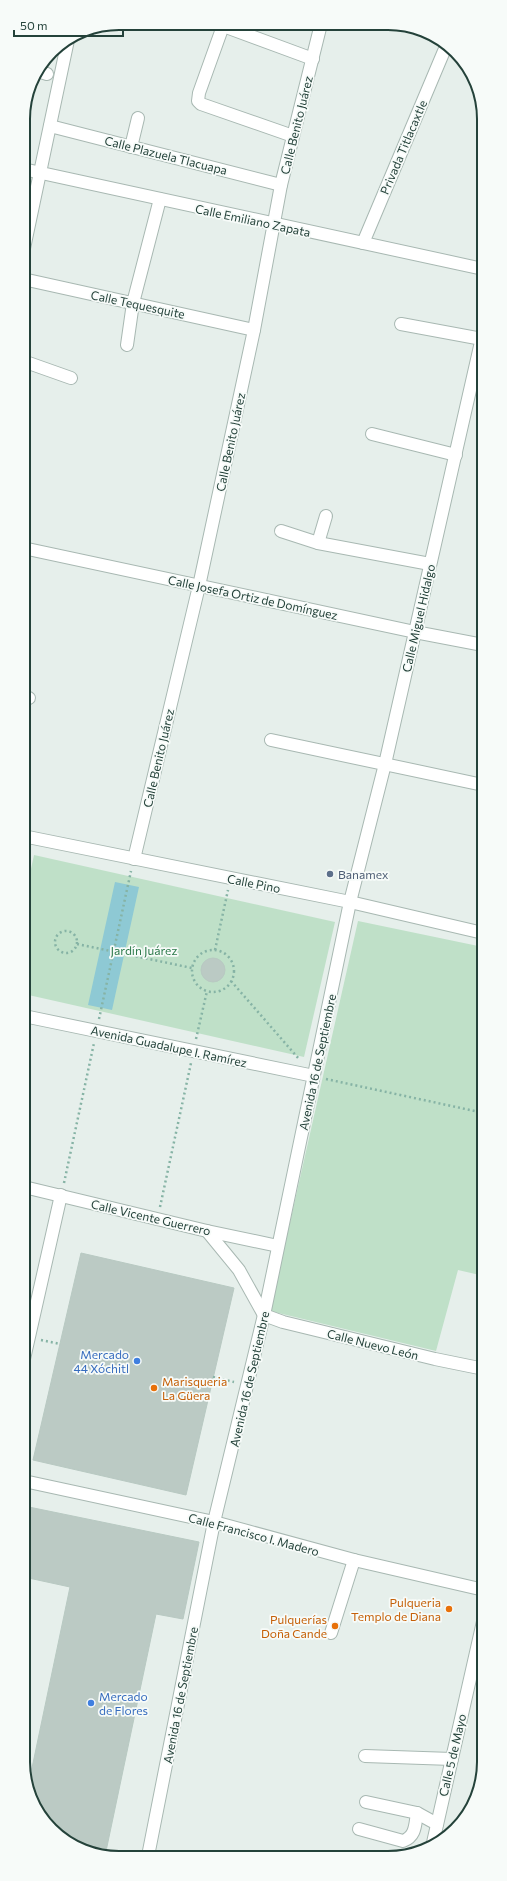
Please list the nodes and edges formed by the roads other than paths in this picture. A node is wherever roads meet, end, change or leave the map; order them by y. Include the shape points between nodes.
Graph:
1 (219, 30) edge
2 (235, 30) edge
3 (320, 30) edge
4 (67, 47) edge
5 (444, 51) dead end
6 (313, 59) junction
7 (138, 118) dead end
8 (50, 126) junction
9 (293, 136) junction
10 (132, 146) junction
11 (30, 171) edge
12 (39, 173) junction
13 (281, 185) junction
14 (160, 200) junction
15 (30, 218) edge
16 (273, 224) junction
17 (363, 244) junction
18 (477, 268) edge
19 (30, 281) edge
20 (133, 304) junction
21 (401, 324) dead end
22 (254, 330) junction
23 (477, 335) edge
24 (127, 345) dead end
25 (477, 362) edge
26 (30, 363) edge
27 (71, 378) dead end
28 (372, 434) dead end
29 (456, 455) junction
30 (326, 516) dead end
31 (281, 531) dead end
32 (318, 543) junction
33 (30, 550) edge
34 (430, 564) junction
35 (199, 586) junction
36 (415, 632) junction
37 (477, 644) edge
38 (271, 740) dead end
39 (385, 764) junction
40 (477, 784) edge
41 (30, 837) edge
42 (134, 859) junction
43 (350, 902) junction
44 (477, 932) edge
45 (30, 1017) edge
46 (314, 1076) junction
47 (30, 1188) edge
48 (61, 1195) junction
49 (208, 1231) junction
50 (278, 1246) junction
51 (264, 1315) junction
52 (30, 1333) edge
53 (477, 1367) edge
54 (30, 1482) edge
55 (214, 1522) junction
56 (354, 1560) junction
57 (477, 1588) edge
58 (331, 1633) dead end
59 (477, 1648) edge
60 (365, 1756) dead end
61 (452, 1759) junction
62 (366, 1802) dead end
63 (417, 1813) junction
64 (437, 1824) junction
65 (359, 1829) dead end
66 (434, 1838) edge
67 (149, 1851) edge

1 - 9 street via 198,93 198,101
2 - 6 street
3 - 6 street, Calle Benito Juárez
4 - 8 street
5 - 17 street, Privada Titlacaxtle
6 - 9 street, Calle Benito Juárez
7 - 10 street
8 - 10 street, Calle Plazuela Tlacuapa
8 - 12 street
9 - 13 street, Calle Benito Juárez
10 - 13 street, Calle Plazuela Tlacuapa
11 - 12 street, Calle Emiliano Zapata
12 - 14 street, Calle Emiliano Zapata
12 - 15 street
13 - 16 street, Calle Benito Juárez
14 - 16 street, Calle Emiliano Zapata
14 - 20 street
16 - 17 street, Calle Emiliano Zapata
16 - 22 street, Calle Benito Juárez
17 - 18 street, Calle Emiliano Zapata
19 - 20 street, Calle Tequesquite
20 - 22 street, Calle Tequesquite
20 - 24 street
21 - 23 street
22 - 35 street, Calle Benito Juárez
25 - 29 street, Calle Miguel Hidalgo
26 - 27 street
28 - 29 street
29 - 34 street, Calle Miguel Hidalgo
30 - 32 street
31 - 32 street
32 - 34 street
33 - 35 street, Calle Josefa Ortiz de Domínguez
34 - 36 street, Calle Miguel Hidalgo
35 - 36 street, Calle Josefa Ortiz de Domínguez
35 - 42 street, Calle Benito Juárez
36 - 37 street, Calle Josefa Ortiz de Domínguez
36 - 39 street, Calle Miguel Hidalgo
38 - 39 street
39 - 40 street
39 - 43 street, Calle Miguel Hidalgo
41 - 42 street, Calle Pino
42 - 43 street, Calle Pino
43 - 44 street, Calle Pino
43 - 46 street, Avenida 16 de Septiembre
45 - 46 street, Avenida Guadalupe I. Ramírez
46 - 50 street, Avenida 16 de Septiembre
47 - 48 street, Calle Vicente Guerrero
48 - 49 street, Calle Vicente Guerrero
48 - 52 street
49 - 50 street, Calle Vicente Guerrero
49 - 51 street via 238,1270
50 - 51 street, Avenida 16 de Septiembre
51 - 53 street, Calle Nuevo León via 283,1322
51 - 55 street, Avenida 16 de Septiembre
54 - 55 street, Calle Francisco I. Madero
55 - 56 street, Calle Francisco I. Madero
55 - 67 street, Avenida 16 de Septiembre
56 - 57 street, Calle Francisco I. Madero
56 - 58 street
59 - 61 street, Calle 5 de Mayo
60 - 61 street
61 - 64 street, Calle 5 de Mayo
62 - 63 street
63 - 64 street
63 - 65 street via 414,1832 410,1838 403,1841
64 - 66 street, Calle 5 de Mayo

